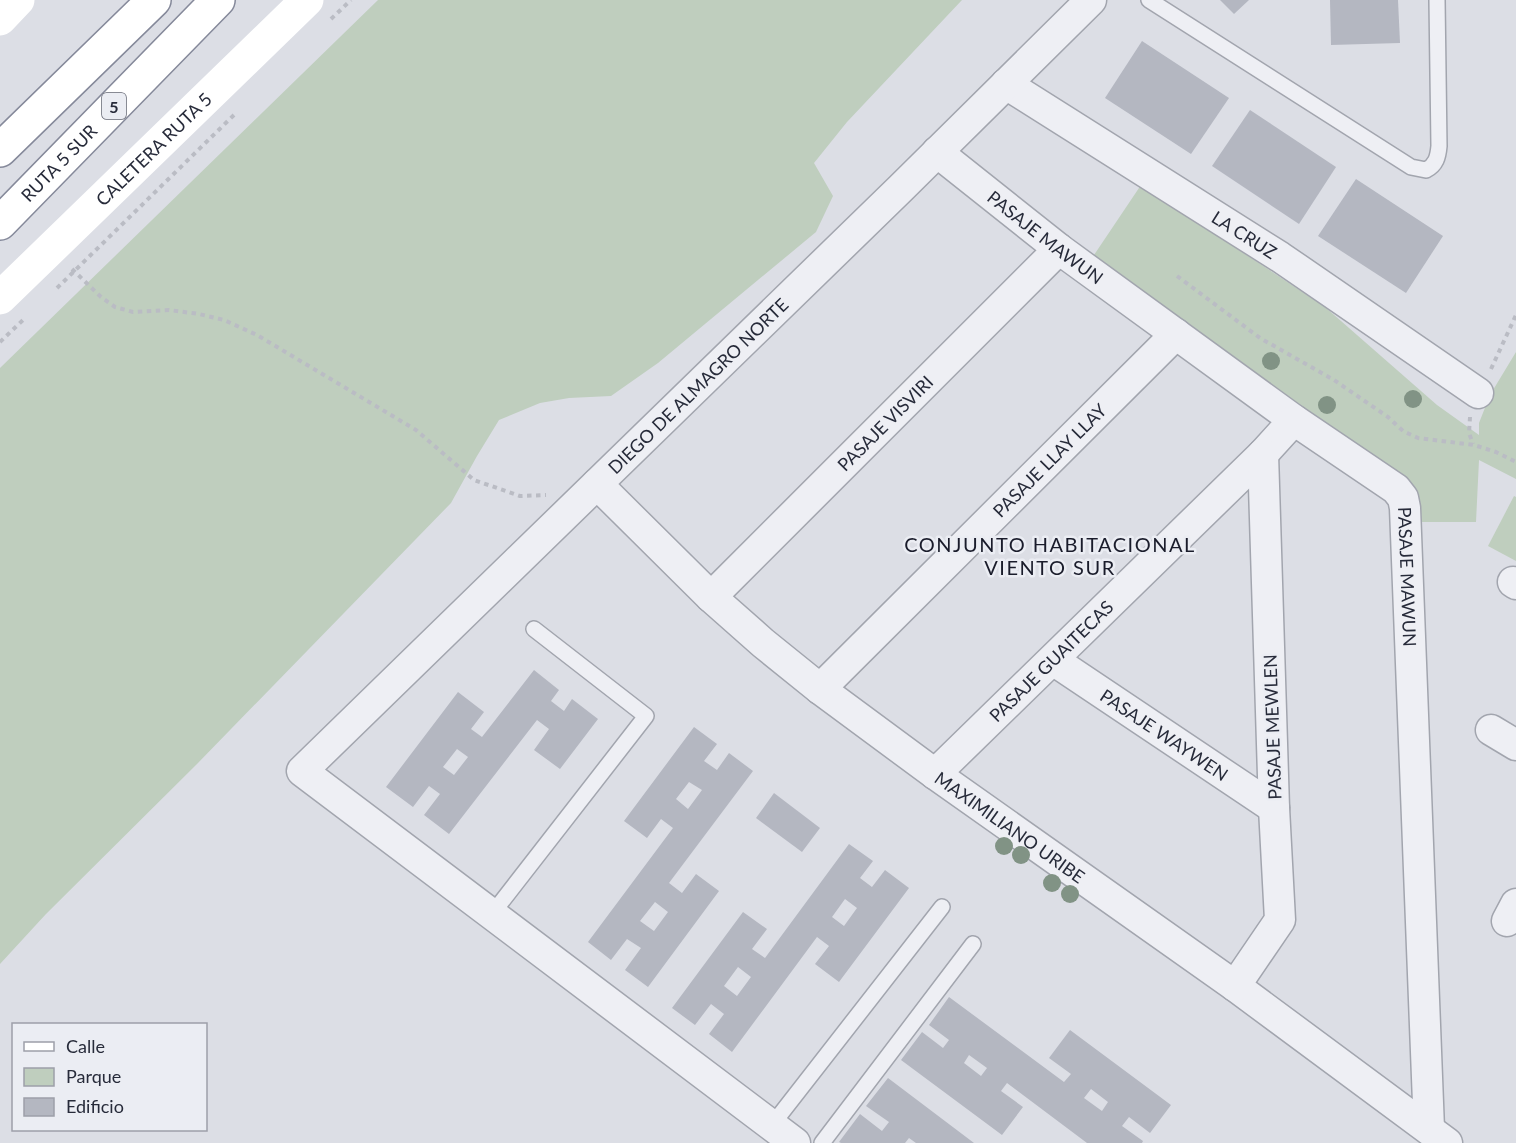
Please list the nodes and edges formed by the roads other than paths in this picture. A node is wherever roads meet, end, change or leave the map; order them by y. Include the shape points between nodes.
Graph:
1 (18, 0) edge
2 (154, 0) edge
3 (218, 0) edge
4 (307, 0) edge
5 (1091, 0) edge
6 (1149, 0) edge
7 (1437, 0) edge
8 (0, 19) edge
9 (1006, 84) junction
10 (0, 150) edge
11 (937, 152) junction
12 (0, 223) edge
13 (1059, 249) junction
14 (0, 298) edge
15 (1176, 334) junction
16 (1478, 393) dead end
17 (1294, 420) junction
18 (1263, 454) junction
19 (591, 490) junction
20 (711, 597) junction
21 (534, 629) dead end
22 (1053, 660) junction
23 (820, 689) junction
24 (1491, 730) dead end
25 (1516, 745) edge
26 (935, 774) junction
27 (1274, 808) junction
28 (942, 907) dead end
29 (492, 914) junction
30 (973, 944) dead end
31 (1235, 986) junction
32 (783, 1134) edge
33 (1438, 1136) edge
34 (822, 1143) edge

1 - 8 main road
2 - 10 main road
3 - 12 main road, RUTA 5 SUR / 5
4 - 14 main road, CALETERA RUTA 5
5 - 9 street, DIEGO DE ALMAGRO NORTE
6 - 7 lane via 1411,167 1426,171 1437,160 1439,146
9 - 11 street, DIEGO DE ALMAGRO NORTE
9 - 16 street, LA CRUZ via 1280,257
11 - 13 street, PASAJE MAWUN
11 - 19 street, DIEGO DE ALMAGRO NORTE
13 - 15 street, PASAJE MAWUN
13 - 20 street, PASAJE VISVIRI
15 - 17 street, PASAJE MAWUN
15 - 23 street, PASAJE LLAY LLAY
17 - 18 street, PASAJE GUAITECAS
17 - 33 street, PASAJE MAWUN via 1396,489 1403,498
18 - 22 street, PASAJE GUAITECAS
18 - 27 street, PASAJE MEWLEN
19 - 20 street, MAXIMILIANO URIBE
19 - 29 street, DIEGO DE ALMAGRO NORTE via 302,771
20 - 23 street, MAXIMILIANO URIBE
21 - 29 lane via 646,716
22 - 26 street, PASAJE GUAITECAS
22 - 27 street, PASAJE WAYWEN
23 - 26 street, MAXIMILIANO URIBE
24 - 25 street
26 - 31 street, MAXIMILIANO URIBE
27 - 31 street, PASAJE MEWLEN via 1280,920
28 - 32 lane
29 - 32 street
30 - 34 lane
31 - 33 street, MAXIMILIANO URIBE

